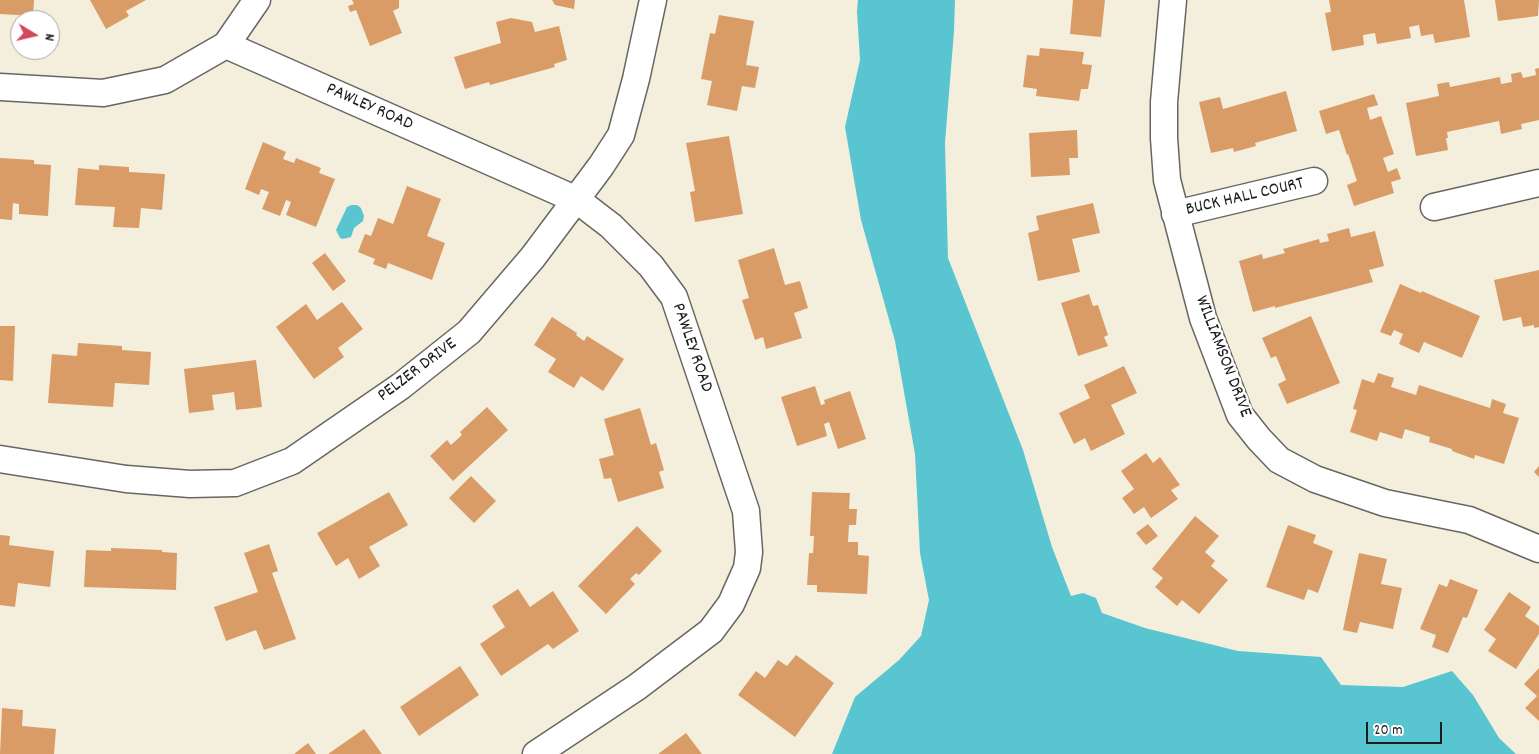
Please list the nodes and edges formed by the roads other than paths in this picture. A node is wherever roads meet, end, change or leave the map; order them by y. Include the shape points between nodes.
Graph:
1 (257, 0) edge
2 (653, 0) edge
3 (1173, 0) edge
4 (226, 45) junction
5 (0, 87) edge
6 (1314, 181) dead end
7 (1539, 183) edge
8 (577, 200) junction
9 (1434, 207) dead end
10 (1175, 214) junction
11 (0, 459) edge
12 (1539, 549) edge
13 (536, 754) edge

1 - 4 street
2 - 8 street, PELZER DRIVE via 620,135
3 - 10 street, WILLIAMSON DRIVE via 1164,138 1167,180
4 - 5 street via 165,80 103,93
4 - 8 street, PAWLEY ROAD
6 - 10 street, BUCK HALL COURT
7 - 9 street
8 - 11 street, PELZER DRIVE via 469,332 401,386 292,461 235,483 190,484 126,479
8 - 13 street, PAWLEY ROAD via 618,232 651,266 674,297 746,511 749,552 747,568 731,604 710,631 637,687
10 - 12 street, WILLIAMSON DRIVE via 1203,318 1240,415 1279,460 1315,479 1385,503 1469,520

